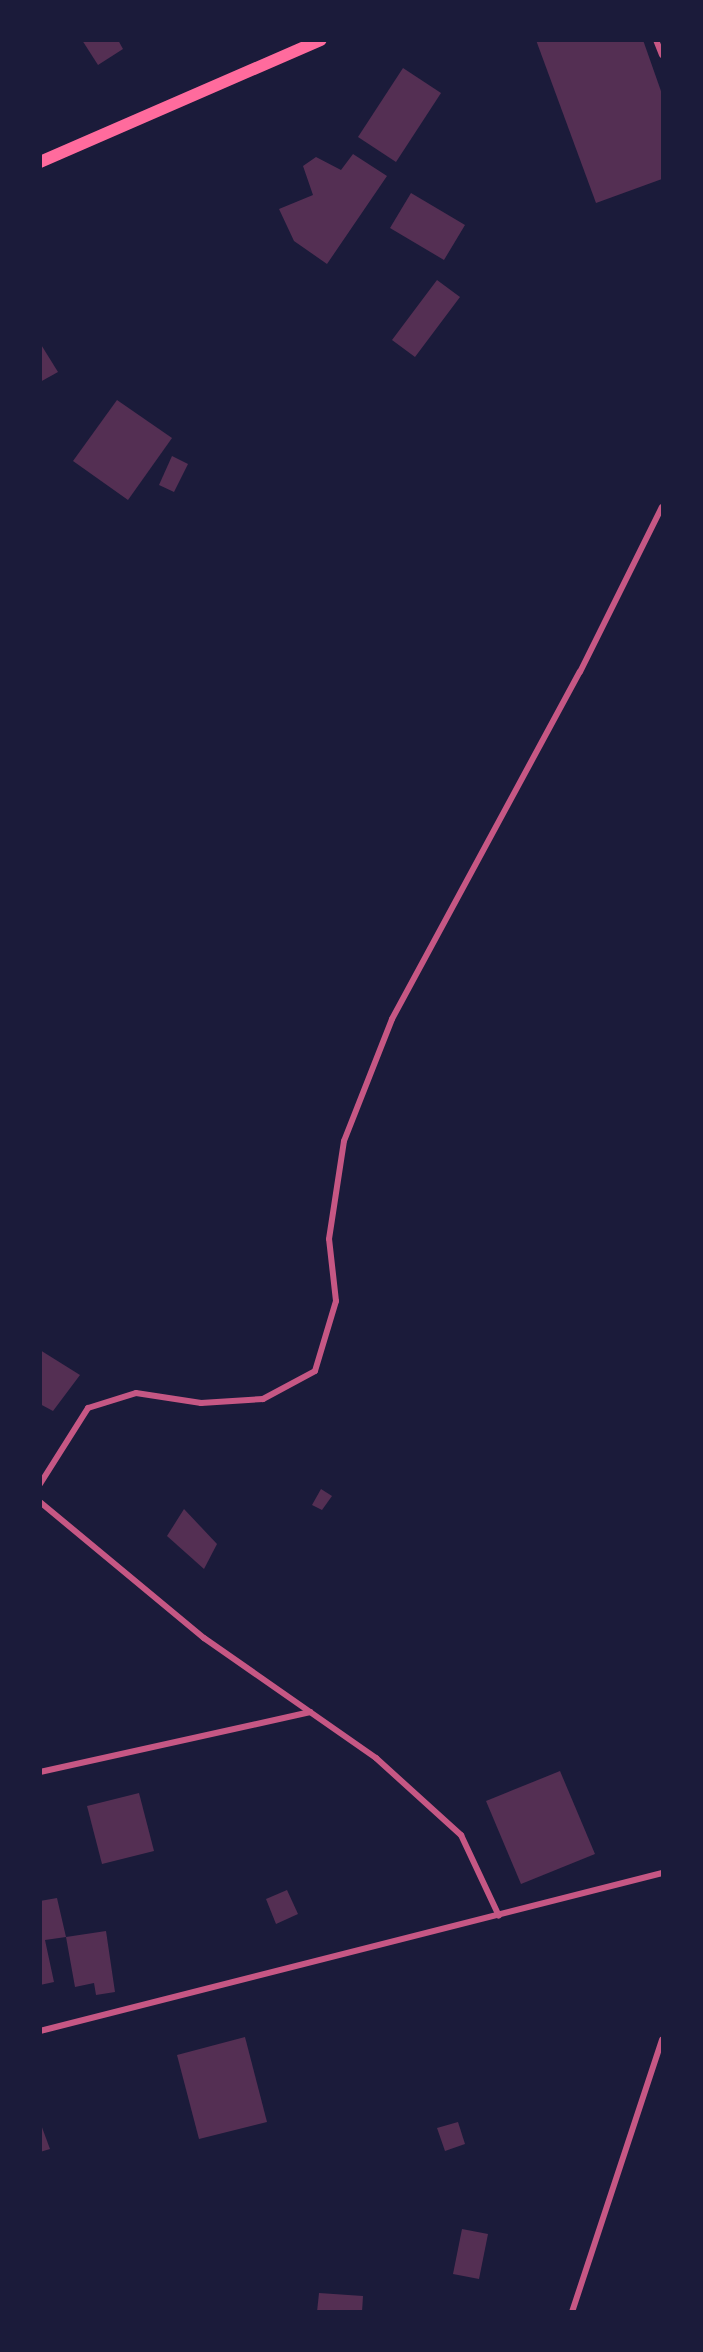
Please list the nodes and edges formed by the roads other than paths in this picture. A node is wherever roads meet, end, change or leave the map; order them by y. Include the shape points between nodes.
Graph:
1 (321, 40) edge
2 (656, 40) edge
3 (663, 55) edge
4 (40, 162) edge
5 (663, 507) edge
6 (40, 1484) edge
7 (40, 1502) edge
8 (310, 1712) junction
9 (40, 1772) edge
10 (663, 1873) edge
11 (499, 1916) junction
12 (40, 2031) edge
13 (663, 2040) edge
14 (572, 2312) edge

1 - 4 main road
2 - 3 street
5 - 6 street via 580,672 392,1019 344,1141 330,1239 336,1301 315,1371 263,1399 201,1403 136,1393 88,1408
7 - 8 street via 204,1638
8 - 9 street
8 - 11 street via 375,1758 461,1834
10 - 11 street
11 - 12 street
13 - 14 street

